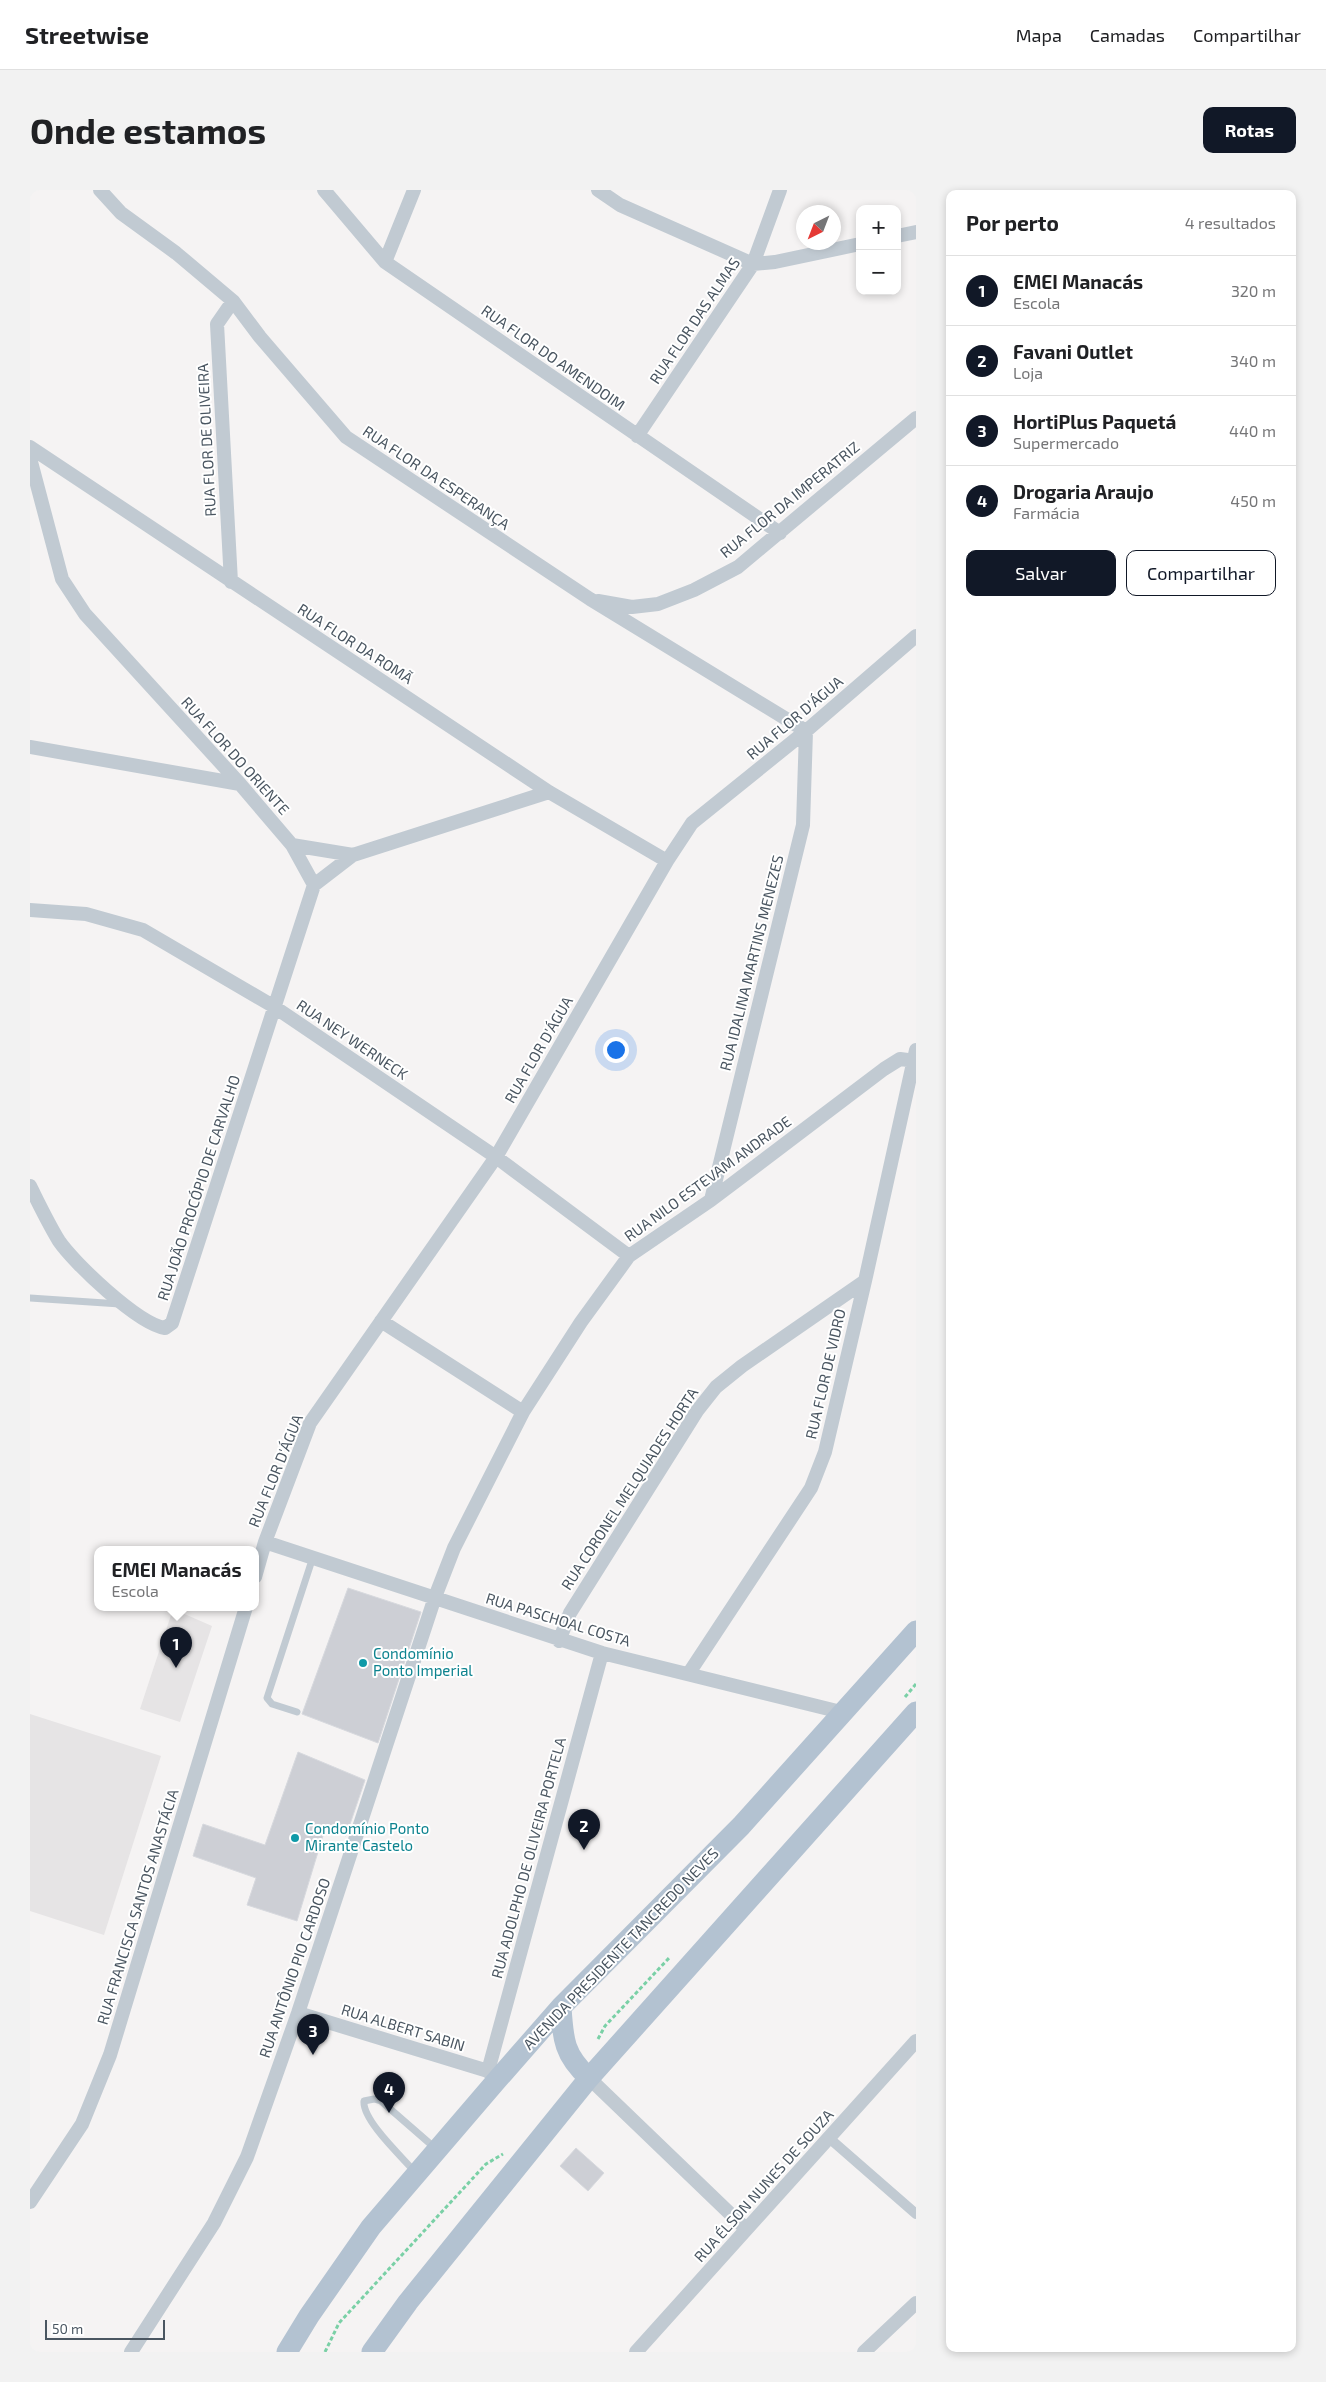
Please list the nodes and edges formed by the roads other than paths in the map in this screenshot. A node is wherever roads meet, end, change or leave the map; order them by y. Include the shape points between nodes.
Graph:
1 (100, 190) edge
2 (324, 190) edge
3 (414, 190) edge
4 (598, 190) edge
5 (780, 190) edge
6 (916, 232) edge
7 (901, 235) edge
8 (856, 245) edge
9 (386, 262) junction
10 (753, 264) junction
11 (233, 301) junction
12 (916, 418) edge
13 (637, 436) junction
14 (30, 447) edge
15 (30, 458) edge
16 (780, 533) junction
17 (231, 582) junction
18 (590, 599) junction
19 (916, 636) edge
20 (806, 731) junction
21 (30, 747) edge
22 (240, 784) junction
23 (549, 792) junction
24 (292, 845) junction
25 (353, 855) junction
26 (667, 861) junction
27 (314, 885) junction
28 (30, 910) edge
29 (273, 1006) junction
30 (915, 1057) edge
31 (496, 1157) junction
32 (30, 1186) edge
33 (711, 1200) junction
34 (629, 1256) junction
35 (865, 1281) junction
36 (30, 1298) edge
37 (125, 1304) junction
38 (381, 1321) junction
39 (522, 1412) junction
40 (266, 1542) junction
41 (313, 1557) junction
42 (259, 1564) edge
43 (435, 1597) junction
44 (245, 1611) edge
45 (916, 1631) edge
46 (559, 1641) junction
47 (602, 1653) junction
48 (689, 1673) junction
49 (297, 1712) dead end
50 (916, 1712) edge
51 (845, 1713) junction
52 (561, 2007) junction
53 (298, 2013) junction
54 (916, 2041) edge
55 (492, 2076) junction
56 (589, 2078) junction
57 (829, 2138) junction
58 (437, 2150) junction
59 (416, 2174) junction
60 (30, 2202) edge
61 (916, 2214) edge
62 (746, 2229) junction
63 (916, 2303) edge
64 (131, 2352) edge
65 (287, 2352) edge
66 (372, 2352) edge
67 (636, 2352) edge
68 (864, 2352) edge

1 - 11 street, RUA FLOR DA ESPERANÇA via 122,213 176,252
2 - 9 street, RUA FLOR DO AMENDOIM
3 - 9 street
4 - 10 street via 620,205
5 - 10 street, RUA FLOR DAS ALMAS
6 - 7 street
8 - 10 street
9 - 13 street, RUA FLOR DO AMENDOIM
10 - 13 street, RUA FLOR DAS ALMAS
11 - 17 street, RUA FLOR DE OLIVEIRA via 217,324
11 - 18 street, RUA FLOR DA ESPERANÇA via 346,438
12 - 16 street, RUA FLOR DA IMPERATRIZ
13 - 16 street, RUA FLOR DO AMENDOIM
14 - 17 street, RUA FLOR DA ROMÃ
15 - 22 street, RUA FLOR DO ORIENTE via 62,579 86,614
16 - 18 street, RUA FLOR DA IMPERATRIZ via 738,567 658,604 632,607
17 - 23 street, RUA FLOR DA ROMÃ
18 - 20 street, RUA FLOR DA ESPERANÇA
19 - 20 street, RUA FLOR D'ÁGUA
20 - 26 street, RUA FLOR D'ÁGUA via 692,823
20 - 33 street, RUA IDALINA MARTINS MENEZES via 803,825
21 - 22 street
22 - 24 street, RUA FLOR DO ORIENTE
23 - 25 street
23 - 26 street, RUA FLOR DA ROMÃ
24 - 25 street
24 - 27 street, RUA FLOR DO ORIENTE
25 - 27 street
26 - 31 street, RUA FLOR D'ÁGUA
27 - 29 street
28 - 29 street, RUA NEY WERNECK via 86,914 143,930
29 - 31 street, RUA NEY WERNECK
29 - 37 street, RUA JOÃO PROCÓPIO DE CARVALHO via 172,1323 165,1328 159,1327
30 - 33 street, RUA NILO ESTEVAM ANDRADE via 900,1059 884,1069
30 - 35 street, RUA FLOR DE VIDRO
31 - 34 street, RUA NEY WERNECK
31 - 38 street, RUA FLOR D'ÁGUA
32 - 37 street, RUA JOÃO PROCÓPIO DE CARVALHO via 59,1241 74,1260
33 - 34 street, RUA NILO ESTEVAM ANDRADE
34 - 39 street, RUA NILO ESTEVAM ANDRADE
35 - 46 street, RUA CORONEL MELQUIADES HORTA via 716,1387 697,1411 570,1613
35 - 48 street, RUA FLOR DE VIDRO via 824,1452 811,1488
36 - 37 lane
38 - 39 street
38 - 40 street, RUA FLOR D'ÁGUA via 310,1423
39 - 43 street, RUA ANTÔNIO PIO CARDOSO via 454,1548
40 - 41 street, RUA PASCHOAL COSTA
40 - 42 street
41 - 43 street, RUA PASCHOAL COSTA
41 - 49 lane via 267,1698 272,1704
43 - 46 street, RUA PASCHOAL COSTA
43 - 53 street, RUA ANTÔNIO PIO CARDOSO
44 - 60 street, RUA FRANCISCA SANTOS ANASTÁCIA via 110,2055 82,2124
45 - 51 main road, AVENIDA PRESIDENTE TANCREDO NEVES
46 - 47 street, RUA PASCHOAL COSTA
47 - 48 street, RUA PASCHOAL COSTA
47 - 55 street, RUA ADOLPHO DE OLIVEIRA PORTELA
48 - 51 street, RUA PASCHOAL COSTA
50 - 56 main road
51 - 52 main road, AVENIDA PRESIDENTE TANCREDO NEVES via 741,1826
52 - 55 main road, AVENIDA PRESIDENTE TANCREDO NEVES
52 - 56 main road via 563,2042 573,2063
53 - 55 street, RUA ALBERT SABIN
53 - 64 street, RUA ANTÔNIO PIO CARDOSO via 247,2157 214,2223
54 - 57 street, RUA ÉLSON NUNES DE SOUZA
55 - 58 main road, AVENIDA PRESIDENTE TANCREDO NEVES
56 - 62 street
56 - 66 main road via 408,2302
57 - 61 street
57 - 62 street, RUA ÉLSON NUNES DE SOUZA
58 - 59 main road, AVENIDA PRESIDENTE TANCREDO NEVES
58 - 59 lane via 381,2102 364,2101 363,2108 369,2118
59 - 65 main road, AVENIDA PRESIDENTE TANCREDO NEVES via 371,2227
62 - 67 street, RUA ÉLSON NUNES DE SOUZA
63 - 68 street

